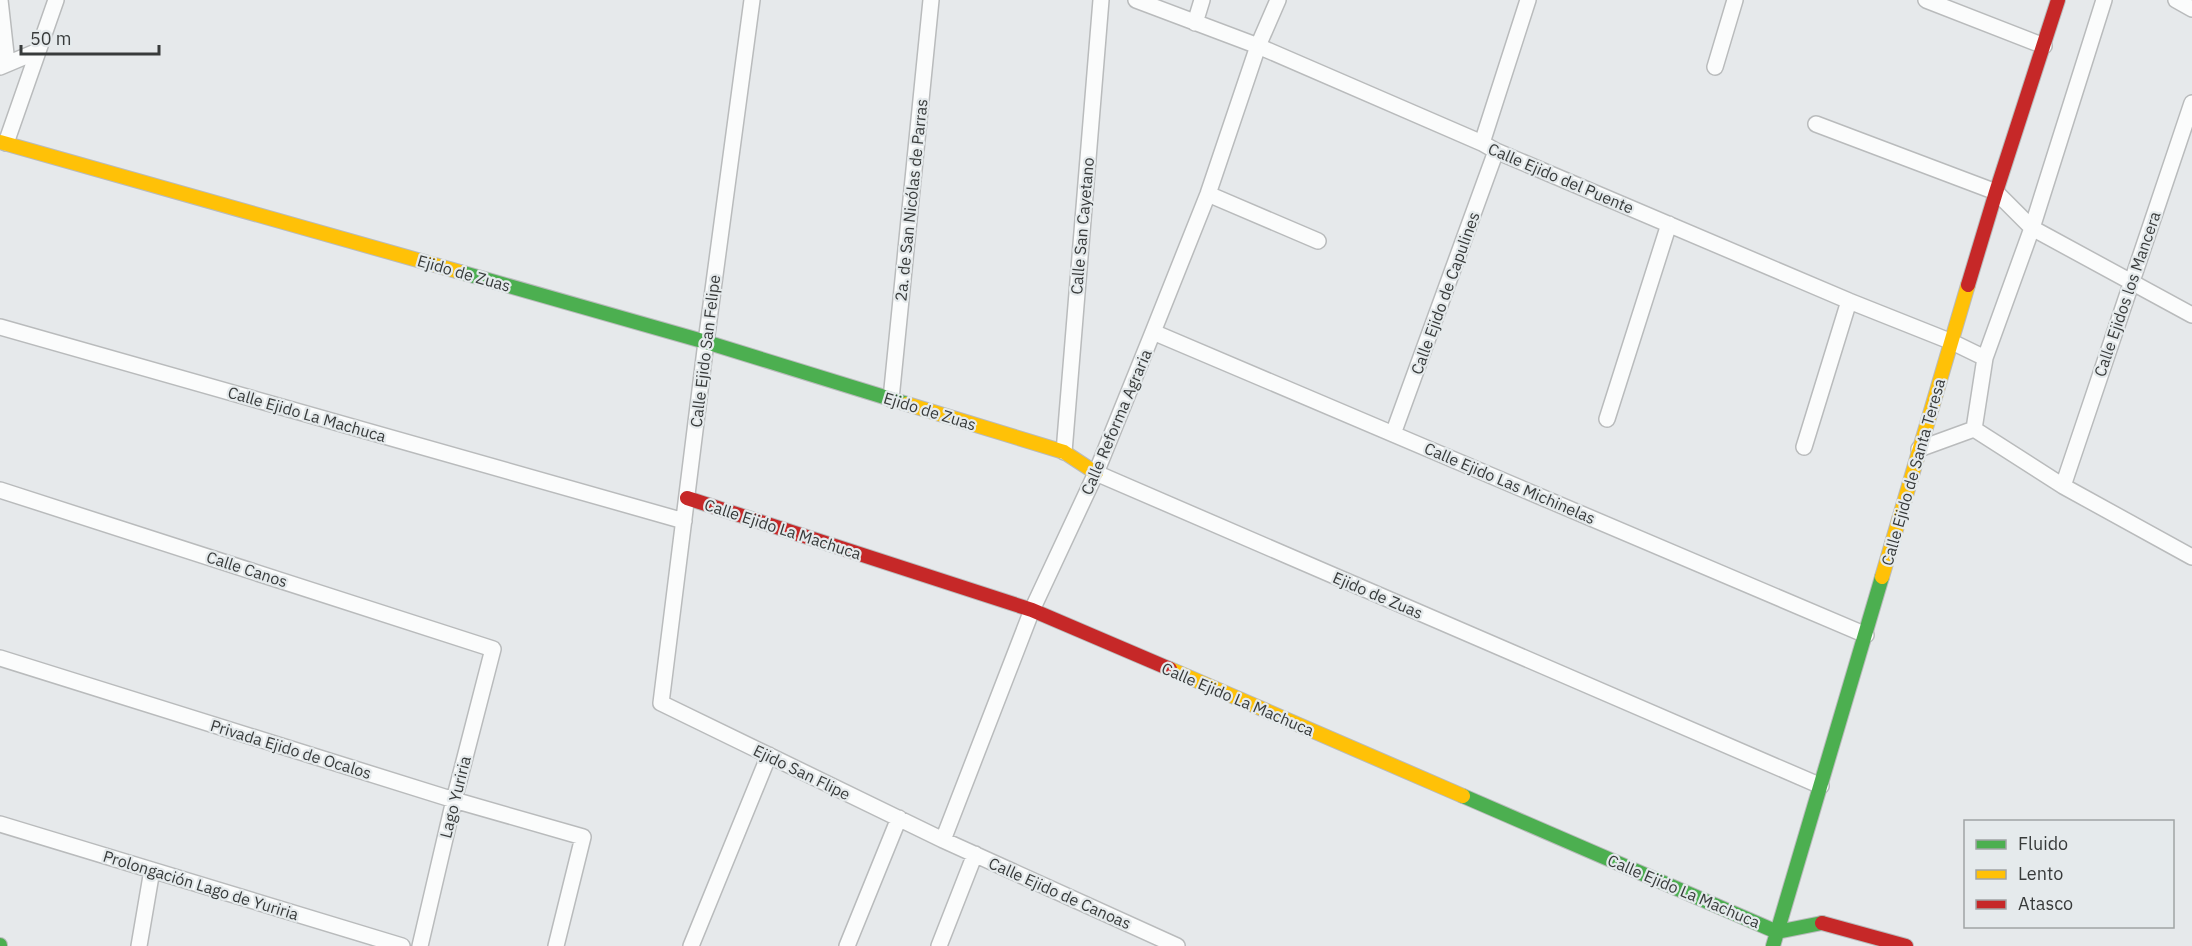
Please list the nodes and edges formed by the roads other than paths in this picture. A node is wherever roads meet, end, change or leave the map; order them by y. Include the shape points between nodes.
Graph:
1 (0, 0) edge
2 (56, 0) edge
3 (752, 0) edge
4 (931, 0) edge
5 (1101, 0) edge
6 (1136, 0) edge
7 (1202, 0) edge
8 (1278, 0) edge
9 (1528, 0) edge
10 (1736, 0) edge
11 (1926, 0) edge
12 (2058, 0) edge
13 (2104, 0) edge
14 (2176, 0) edge
15 (2192, 9) edge
16 (1195, 23) junction
17 (1258, 46) junction
18 (2044, 46) junction
19 (38, 51) junction
20 (4, 65) edge
21 (1715, 67) dead end
22 (2192, 103) edge
23 (1816, 124) dead end
24 (3, 143) edge
25 (1482, 143) junction
26 (1496, 152) junction
27 (1996, 192) junction
28 (1208, 194) junction
29 (1669, 224) junction
30 (2032, 228) junction
31 (1318, 241) dead end
32 (2131, 282) junction
33 (1849, 301) junction
34 (2192, 315) edge
35 (0, 327) edge
36 (1153, 332) junction
37 (706, 342) junction
38 (1952, 342) junction
39 (1985, 358) junction
40 (891, 399) junction
41 (1607, 419) dead end
42 (1974, 429) junction
43 (1393, 434) junction
44 (1804, 447) dead end
45 (1919, 449) junction
46 (1064, 452) junction
47 (1096, 473) junction
48 (2062, 486) junction
49 (0, 490) edge
50 (687, 498) junction
51 (684, 521) junction
52 (2192, 557) edge
53 (1032, 610) junction
54 (1866, 635) junction
55 (493, 649) joint
56 (0, 658) edge
57 (661, 703) joint
58 (769, 755) junction
59 (1821, 786) junction
60 (453, 800) junction
61 (899, 819) junction
62 (0, 824) edge
63 (944, 840) junction
64 (975, 854) junction
65 (152, 870) junction
66 (1778, 932) junction
67 (139, 946) edge
68 (402, 946) edge
69 (420, 946) edge
70 (556, 946) edge
71 (691, 946) edge
72 (847, 946) edge
73 (939, 946) edge
74 (1177, 946) edge
75 (1773, 946) edge
76 (1906, 946) edge

1 - 20 street
2 - 19 street
3 - 37 street, Calle Ejido San Felipe
4 - 40 street, 2a. de San Nicólas de Parras
5 - 46 street, Calle San Cayetano
6 - 16 street, Calle Ejido del Puente
7 - 16 street
8 - 17 street, Calle Reforma Agraria
9 - 25 street
10 - 21 street
11 - 18 street
12 - 18 street, Calle Ejido de Santa Teresa
13 - 30 street
14 - 15 street
16 - 17 street, Calle Ejido del Puente
17 - 25 street, Calle Ejido del Puente
17 - 28 street, Calle Reforma Agraria
18 - 27 street, Calle Ejido de Santa Teresa
19 - 20 street
19 - 24 street
22 - 32 street, Calle Ejidos los Mancera
23 - 27 street
24 - 37 street, Ejido de Zuas
25 - 26 street, Calle Ejido del Puente
26 - 29 street, Calle Ejido del Puente
26 - 43 street, Calle Ejido de Capulines
27 - 30 street
27 - 38 street, Calle Ejido de Santa Teresa
28 - 31 street
28 - 36 street, Calle Reforma Agraria
29 - 33 street, Calle Ejido del Puente
29 - 41 street
30 - 32 street
30 - 39 street
32 - 34 street
32 - 48 street, Calle Ejidos los Mancera
33 - 38 street, Calle Ejido del Puente
33 - 44 street
35 - 51 street, Calle Ejido La Machuca
36 - 43 street, Calle Ejido Las Michinelas
36 - 47 street, Calle Reforma Agraria
37 - 40 street, Ejido de Zuas
37 - 50 street, Calle Ejido San Felipe
38 - 39 street, Calle Ejido del Puente
38 - 45 street, Calle Ejido de Santa Teresa
39 - 42 street
40 - 46 street, Ejido de Zuas
42 - 45 street
42 - 48 street
43 - 54 street, Calle Ejido Las Michinelas
45 - 54 street, Calle Ejido de Santa Teresa
46 - 47 street, Ejido de Zuas
47 - 53 street, Calle Reforma Agraria
47 - 59 street, Ejido de Zuas
48 - 52 street
49 - 55 street, Calle Canos
50 - 51 street, Calle Ejido San Felipe
50 - 53 street, Calle Ejido La Machuca
51 - 57 street, Calle Ejido San Felipe
53 - 63 street, Calle Reforma Agraria
53 - 66 street, Calle Ejido La Machuca
54 - 59 street, Calle Ejido de Santa Teresa
55 - 60 street, Lago Yuriria
56 - 60 street, Privada Ejido de Ocalos
57 - 58 street, Ejido San Flipe
58 - 61 street, Ejido San Flipe
58 - 71 street
59 - 66 street, Calle Ejido de Santa Teresa
60 - 69 street, Lago Yuriria
60 - 70 street, Privada Ejido de Ocalos via 583,837
61 - 63 street, Ejido San Flipe
61 - 72 street
62 - 65 street, Prolongación Lago de Yuriria
63 - 64 street, Calle Ejido de Canoas
64 - 73 street
64 - 74 street, Calle Ejido de Canoas
65 - 67 street
65 - 68 street, Prolongación Lago de Yuriria
66 - 75 street, Calle Ejido de Santa Teresa
66 - 76 street via 1823,923

